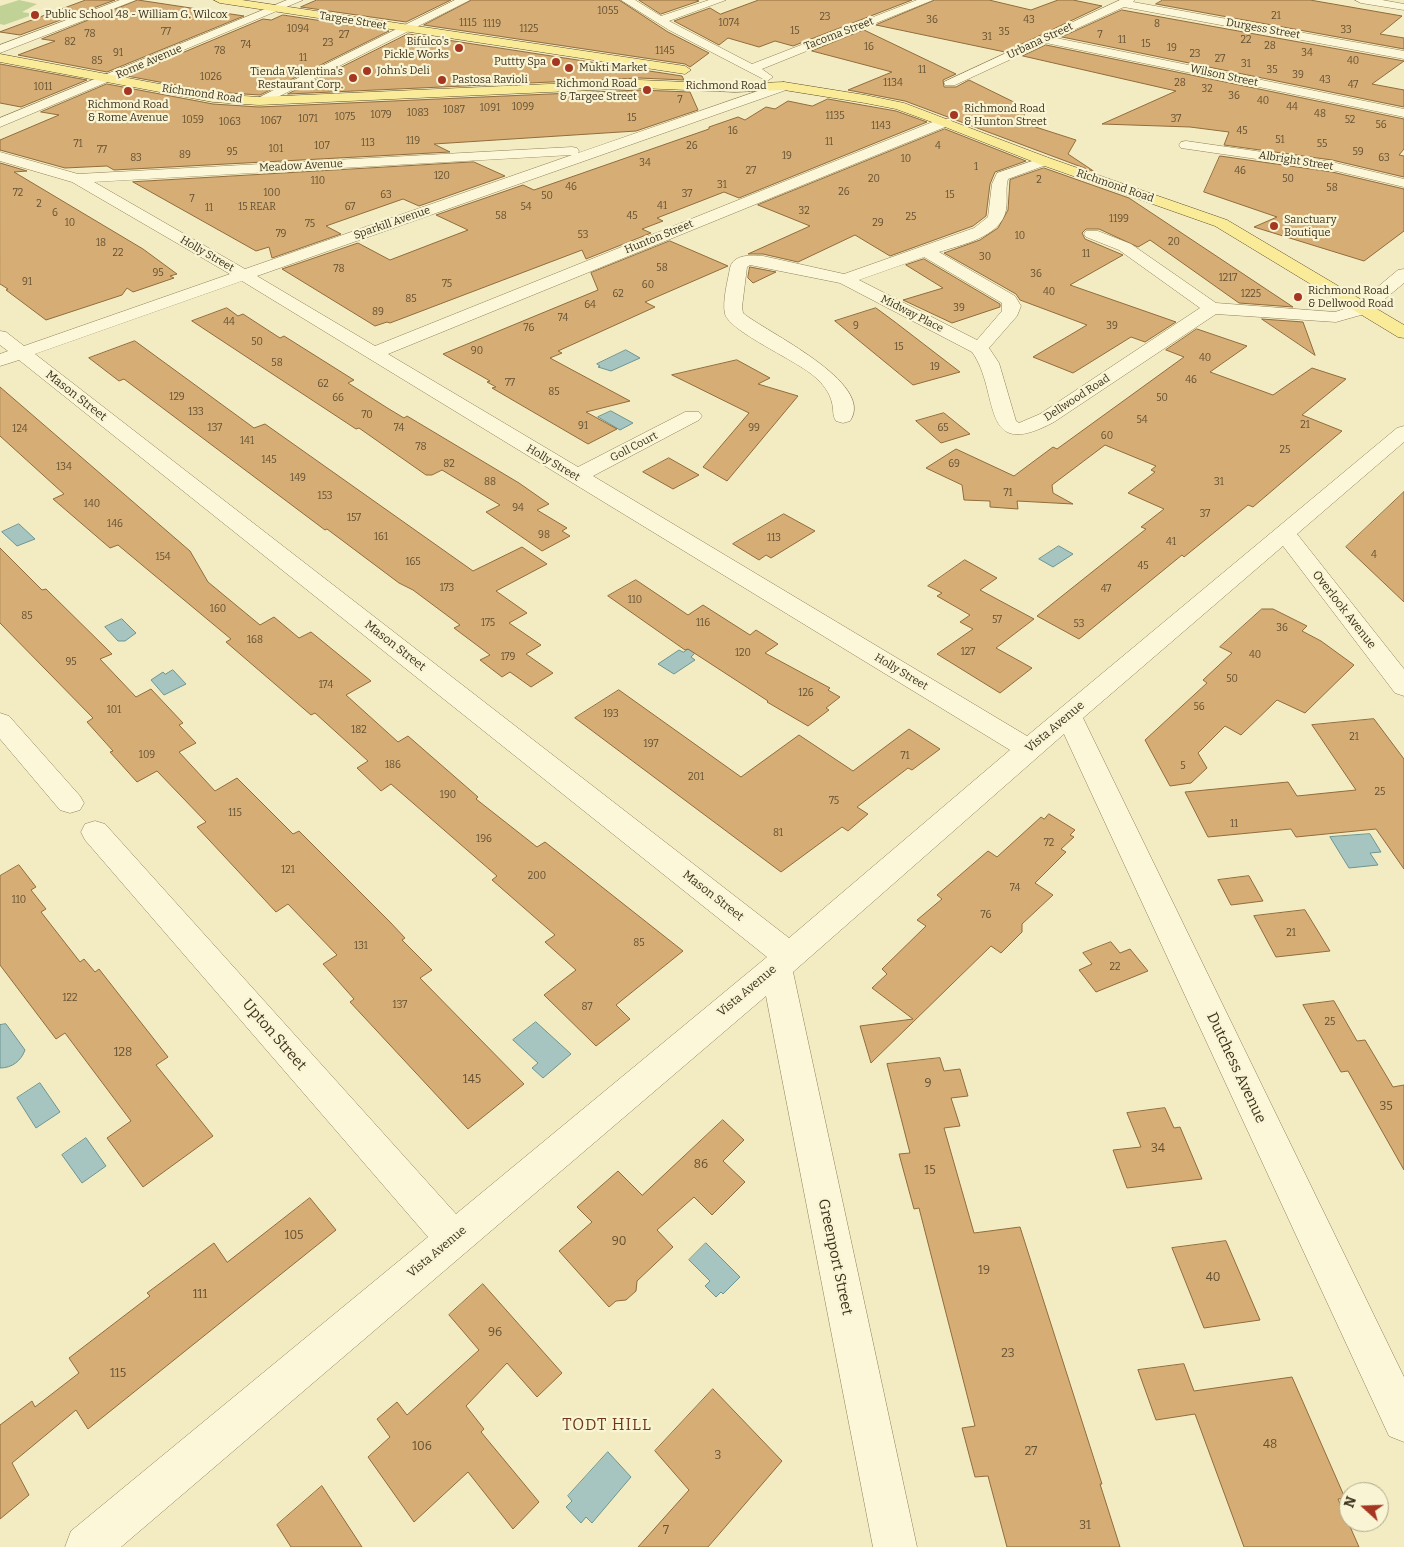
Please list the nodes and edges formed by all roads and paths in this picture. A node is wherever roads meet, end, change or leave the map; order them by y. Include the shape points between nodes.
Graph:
1 (130, 0) edge
2 (220, 0) edge
3 (296, 0) edge
4 (464, 0) edge
5 (628, 0) edge
6 (720, 0) edge
7 (927, 0) edge
8 (1361, 0) edge
9 (1126, 2) edge
10 (1404, 7) edge
11 (276, 9) junction
12 (660, 20) junction
13 (405, 29) junction
14 (1045, 39) junction
15 (0, 49) edge
16 (1404, 55) edge
17 (0, 58) edge
18 (660, 67) junction
19 (751, 68) junction
20 (699, 71) dead end
21 (727, 75) dead end
22 (109, 79) junction
23 (950, 82) dead end
24 (639, 84) junction
25 (784, 86) junction
26 (259, 101) junction
27 (1404, 113) edge
28 (946, 122) junction
29 (0, 123) edge
30 (1186, 145) dead end
31 (604, 149) junction
32 (0, 156) edge
33 (1044, 161) junction
34 (77, 179) junction
35 (1404, 183) edge
36 (1092, 234) dead end
37 (926, 251) junction
38 (1404, 274) edge
39 (244, 275) junction
40 (845, 279) junction
41 (1212, 308) junction
42 (1362, 309) junction
43 (1404, 333) edge
44 (0, 336) edge
45 (979, 348) junction
46 (373, 353) junction
47 (11, 357) edge
48 (692, 416) dead end
49 (843, 417) dead end
50 (1404, 432) edge
51 (576, 477) junction
52 (1284, 533) junction
53 (1404, 687) edge
54 (1068, 715) junction
55 (0, 722) edge
56 (1029, 749) junction
57 (70, 803) dead end
58 (95, 832) dead end
59 (782, 962) junction
60 (453, 1238) junction
61 (1404, 1421) edge
62 (88, 1547) edge
63 (895, 1547) edge

1 - 15 street
2 - 11 main road, Targee Street
3 - 11 street, Rome Avenue
4 - 13 street
5 - 12 street
6 - 12 street
7 - 19 street, Tacoma Street
8 - 10 street
9 - 14 street, Urbana Street
9 - 16 street, Durgess Street
11 - 13 main road, Targee Street
11 - 22 street, Rome Avenue
12 - 19 street
13 - 18 main road, Targee Street
13 - 26 street
14 - 23 street, Urbana Street
14 - 27 street, Wilson Street
17 - 22 main road, Richmond Road
18 - 20 main road, Targee Street
18 - 24 main road via 680,76
19 - 25 street
21 - 25 main road
22 - 26 main road, Richmond Road via 213,98
22 - 29 street, Rome Avenue
24 - 25 main road, Richmond Road via 735,88
24 - 26 main road, Richmond Road
25 - 28 main road, Richmond Road via 899,106
25 - 31 street, Sparkill Avenue
28 - 33 main road, Richmond Road
28 - 46 street, Hunton Street
30 - 35 street, Albright Street via 1332,166
31 - 34 street, Meadow Avenue
31 - 39 street, Sparkill Avenue
32 - 34 street, Meadow Avenue
33 - 37 street via 1002,176 998,183 998,212 989,226
33 - 42 main road, Richmond Road via 1221,223
34 - 39 street, Holly Street
36 - 41 street via 1125,247
37 - 40 street
37 - 45 street via 1009,300 1011,312
38 - 42 street
39 - 46 street, Holly Street
39 - 47 street, Sparkill Avenue
40 - 45 street, Midway Place
40 - 49 street, Midway Place via 763,260 743,261 739,265 733,307 734,315 754,332 796,355 833,385 841,398
41 - 42 street via 1336,317
41 - 45 street, Dellwood Road via 1027,429 1011,428 1007,423 990,363
42 - 43 main road, Richmond Road
44 - 47 street, Mason Street
46 - 51 street, Holly Street
47 - 59 street, Mason Street
48 - 51 street, Goll Court
50 - 52 street, Vista Avenue
51 - 56 street, Holly Street
52 - 53 street, Overlook Avenue
52 - 54 street, Vista Avenue
54 - 56 street, Vista Avenue
54 - 61 street, Dutchess Avenue
55 - 57 street
56 - 59 street, Vista Avenue
58 - 60 street, Upton Street
59 - 60 street, Vista Avenue
59 - 63 street, Greenport Street
60 - 62 street, Vista Avenue

